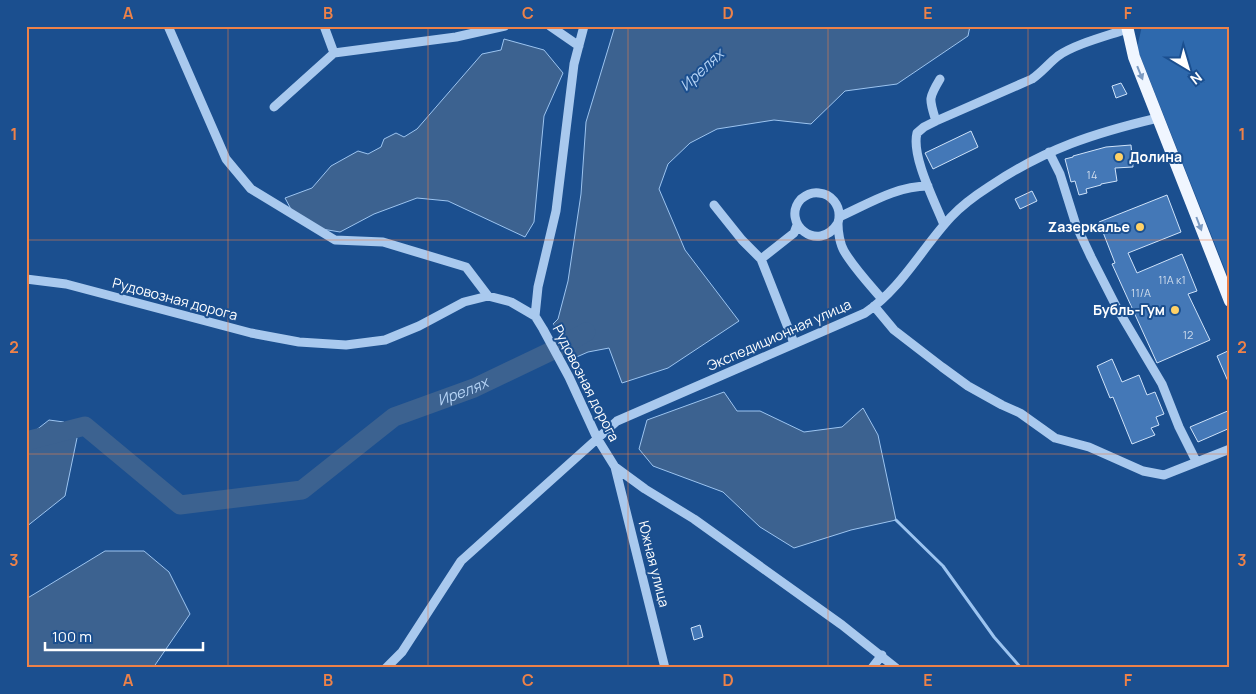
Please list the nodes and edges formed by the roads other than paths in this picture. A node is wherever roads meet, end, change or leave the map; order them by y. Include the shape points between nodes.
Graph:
1 (168, 26) edge
2 (324, 26) edge
3 (505, 26) edge
4 (550, 26) edge
5 (584, 26) edge
6 (1127, 28) edge
7 (579, 46) junction
8 (334, 52) junction
9 (940, 79) dead end
10 (274, 107) dead end
11 (1158, 118) junction
12 (936, 121) junction
13 (1049, 152) junction
14 (928, 186) junction
15 (714, 205) dead end
16 (838, 220) junction
17 (798, 225) junction
18 (944, 225) junction
19 (761, 259) junction
20 (26, 279) edge
21 (488, 296) junction
22 (882, 299) junction
23 (1230, 301) edge
24 (874, 306) junction
25 (534, 316) junction
26 (794, 343) junction
27 (597, 438) junction
28 (1230, 449) edge
29 (1196, 461) junction
30 (615, 467) junction
31 (882, 655) junction
32 (386, 668) edge
33 (666, 668) edge
34 (872, 668) edge
35 (896, 668) edge

1 - 21 street via 226,159 251,189 335,240 383,242 466,268
2 - 8 street
3 - 8 street via 456,37
4 - 7 street
5 - 7 street
6 -> 11 main road via 1134,57
6 - 12 street via 1074,47 1032,79
7 - 25 street via 556,211
8 - 10 street
9 - 12 street via 930,95
11 - 13 street, Экспедиционная улица via 1087,137
11 -> 23 main road
12 - 14 street via 917,133 915,140
13 - 18 street, Экспедиционная улица via 1010,172 968,200
13 - 29 street via 1091,257 1162,384
14 - 16 street via 906,188 885,195
14 - 18 street
15 - 19 street
16 - 17 street via 834,229 822,236 808,234
16 - 17 street via 839,210 832,198 813,193 801,199 798,205 795,218
16 - 22 street via 842,249
17 - 19 street via 794,233
18 - 22 street, Экспедиционная улица
19 - 26 street
20 - 21 street, Рудовозная дорога via 66,284 251,333 299,342 346,345 386,340 464,302
21 - 25 street, Рудовозная дорога via 511,302
22 - 24 street, Экспедиционная улица
24 - 26 street, Экспедиционная улица via 852,320
24 - 29 street via 906,340 961,381 1020,412 1055,438 1089,447 1155,474 1164,475
25 - 27 street, Рудовозная дорога via 562,364
26 - 27 street, Экспедиционная улица via 617,421
27 - 30 street, Рудовозная дорога
27 - 32 street, Экспедиционная улица via 461,561 402,652
28 - 29 street
30 - 31 street, Рудовозная дорога via 694,519
30 - 33 street, Южная улица
31 - 34 street
31 - 35 street, Рудовозная дорога

